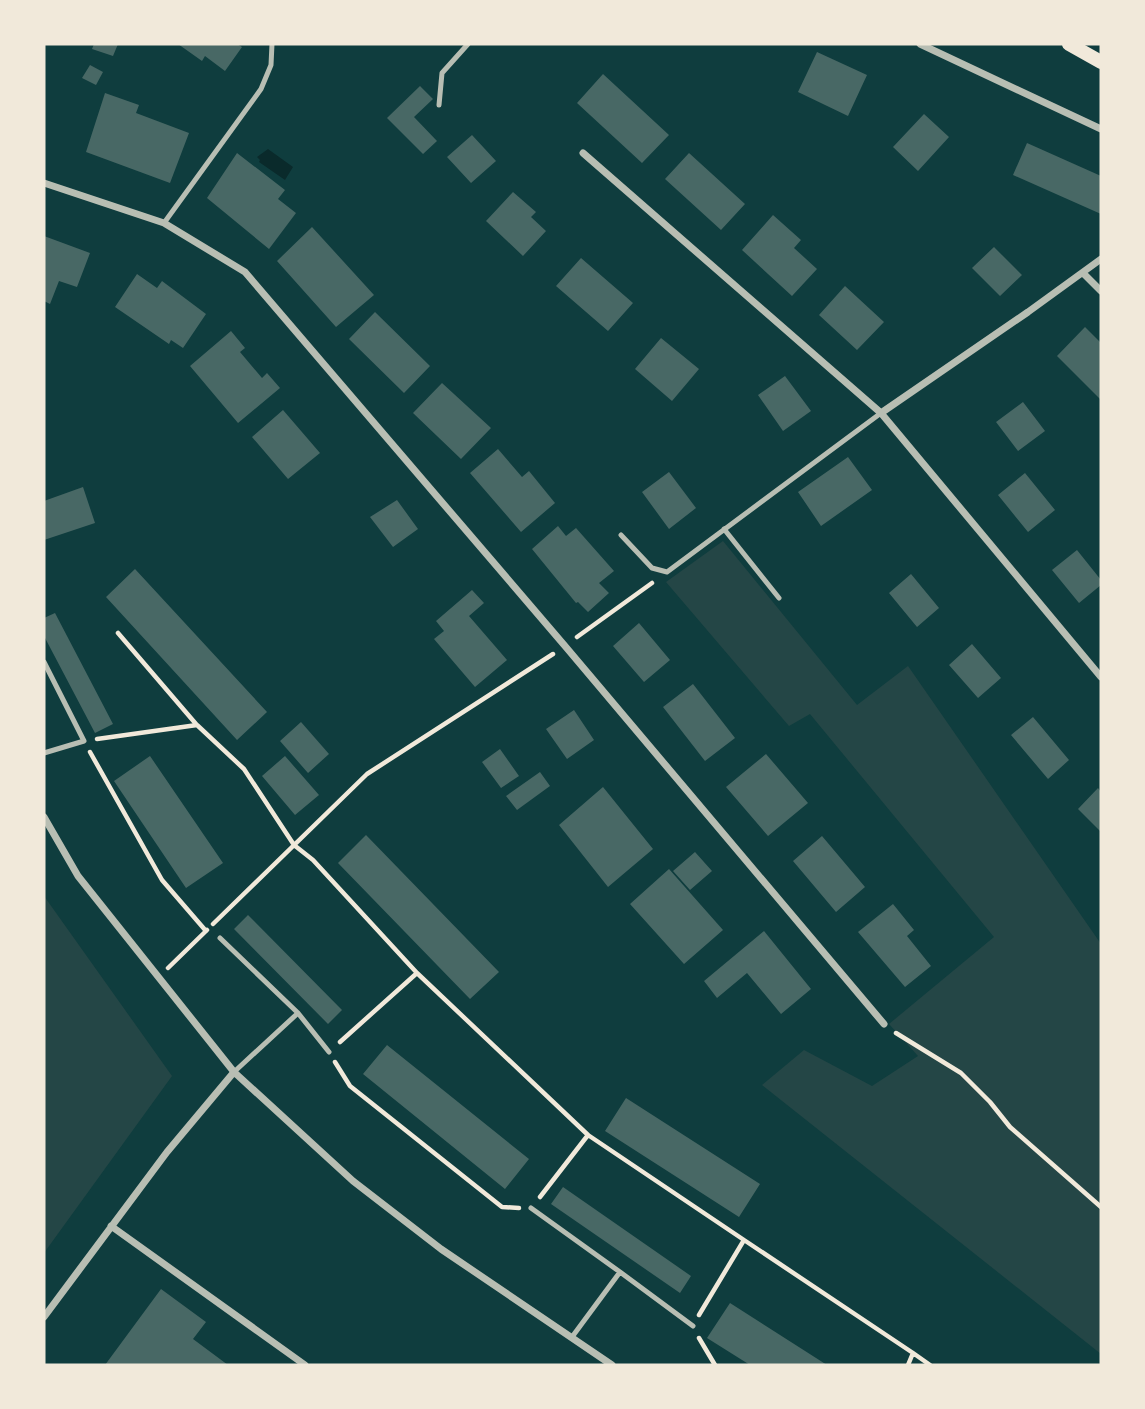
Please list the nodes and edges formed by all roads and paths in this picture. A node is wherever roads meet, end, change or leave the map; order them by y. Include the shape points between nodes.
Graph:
1 (272, 44) edge
2 (468, 44) edge
3 (920, 44) edge
4 (1069, 44) edge
5 (1101, 62) edge
6 (439, 105) dead end
7 (1101, 129) edge
8 (583, 153) dead end
9 (44, 183) edge
10 (164, 223) junction
11 (1101, 259) edge
12 (1083, 272) junction
13 (1101, 291) edge
14 (881, 413) junction
15 (724, 529) junction
16 (621, 535) dead end
17 (667, 572) junction
18 (779, 598) dead end
19 (118, 633) dead end
20 (565, 646) junction
21 (44, 662) edge
22 (1101, 677) edge
23 (197, 725) junction
24 (84, 741) junction
25 (44, 753) edge
26 (44, 817) edge
27 (294, 845) junction
28 (206, 932) junction
29 (220, 938) dead end
30 (417, 973) junction
31 (159, 978) junction
32 (298, 1013) junction
33 (884, 1024) joint
34 (329, 1052) junction
35 (234, 1072) junction
36 (588, 1135) junction
37 (1101, 1207) edge
38 (531, 1208) junction
39 (111, 1226) junction
40 (744, 1240) junction
41 (620, 1272) junction
42 (44, 1317) edge
43 (693, 1326) junction
44 (572, 1338) junction
45 (913, 1353) junction
46 (306, 1365) edge
47 (612, 1365) edge
48 (715, 1365) edge
49 (908, 1365) edge
50 (930, 1365) edge

1 - 10 lane via 271,65 261,89
2 - 6 lane via 442,73
3 - 7 street
4 - 5 main road
8 - 14 street
9 - 10 street
10 - 20 street via 245,272
11 - 12 street
12 - 13 street
12 - 14 street
14 - 15 lane
14 - 22 street
15 - 17 lane
15 - 18 lane
16 - 17 lane via 652,568
17 - 20 path
19 - 23 path
20 - 27 path via 367,774
20 - 33 street
21 - 24 lane
23 - 24 path
23 - 27 path via 244,769
24 - 25 lane
24 - 28 path via 162,880
26 - 31 street via 78,876
27 - 28 path
27 - 30 path
28 - 31 path
29 - 32 lane
30 - 34 path
30 - 36 path
31 - 35 street
32 - 34 lane
32 - 35 lane
33 - 37 path via 961,1073 1010,1128
34 - 38 path via 350,1086 502,1208
35 - 39 street
35 - 44 street via 352,1181 441,1249
36 - 38 path
36 - 40 path
38 - 41 lane
39 - 42 street
39 - 46 street
40 - 43 path
40 - 45 path
41 - 43 lane
41 - 44 lane
43 - 48 path
44 - 47 street
45 - 49 path
45 - 50 path

